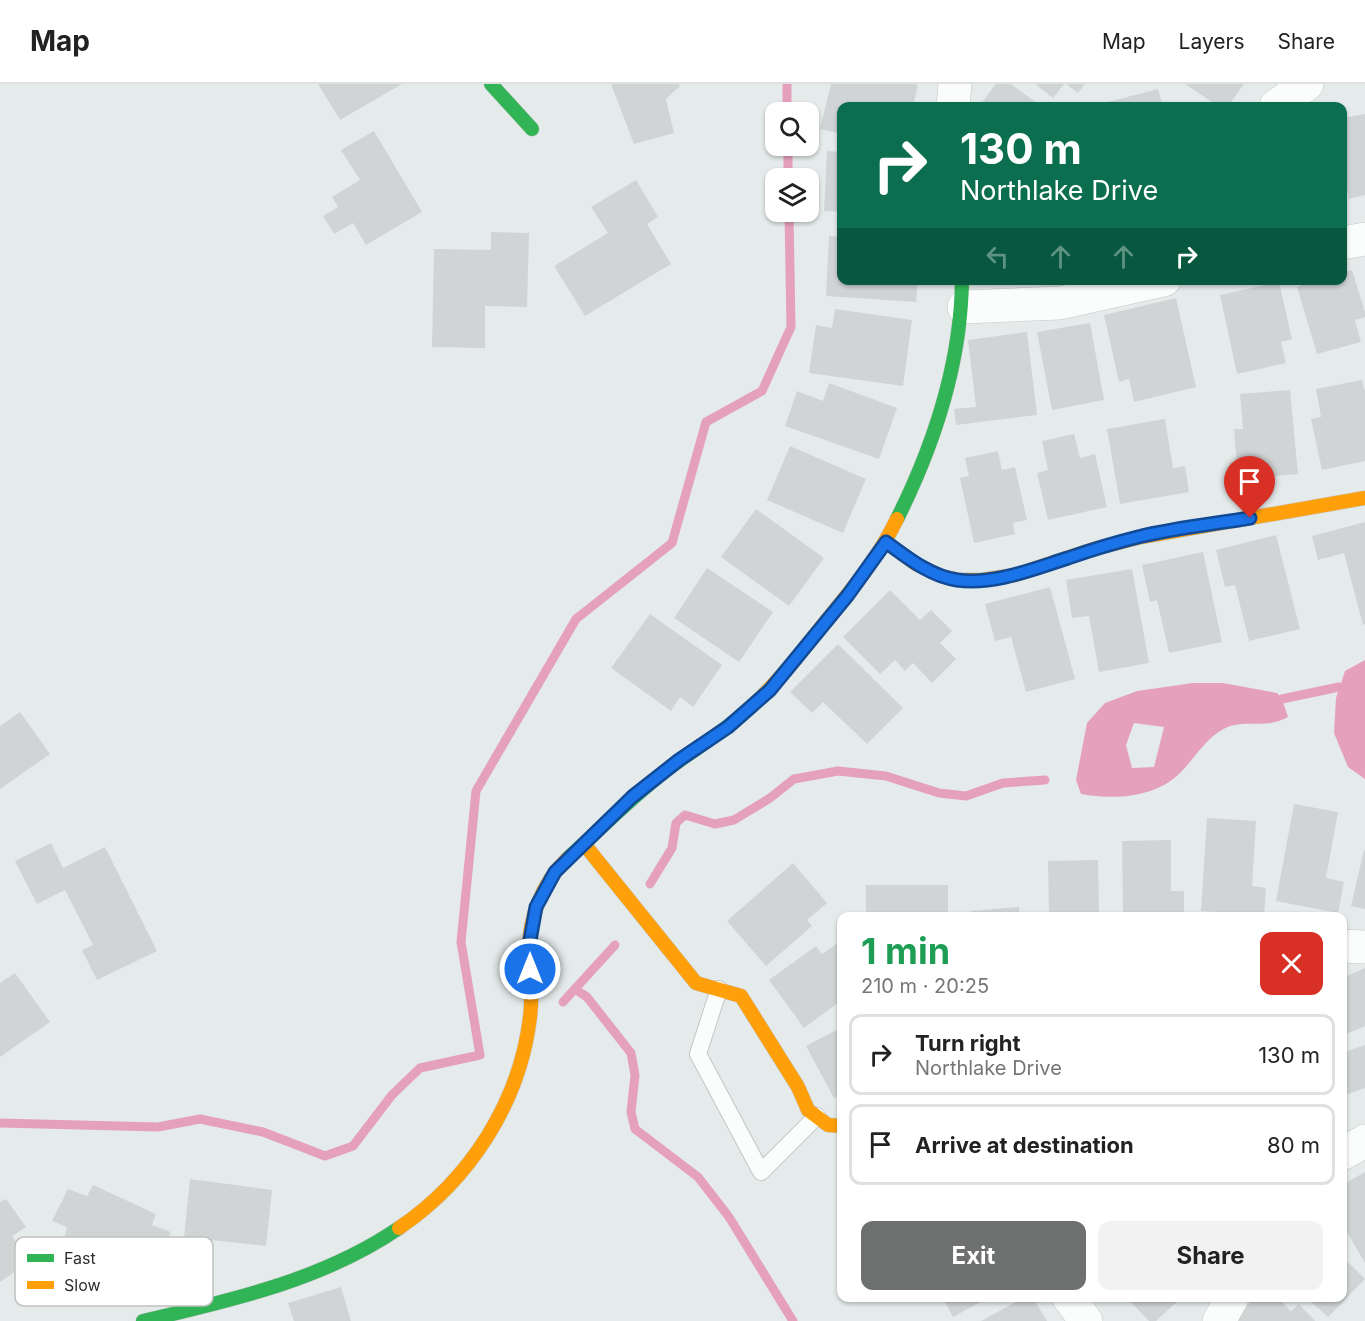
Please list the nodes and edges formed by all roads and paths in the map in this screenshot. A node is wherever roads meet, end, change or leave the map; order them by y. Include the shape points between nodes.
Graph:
1 (491, 84) edge
2 (955, 84) edge
3 (1306, 84) edge
4 (953, 102) edge
5 (1281, 102) edge
6 (532, 129) dead end
7 (1365, 239) edge
8 (1347, 242) edge
9 (1141, 285) edge
10 (963, 293) edge
11 (1365, 498) edge
12 (886, 542) junction
13 (584, 844) junction
14 (1347, 946) edge
15 (1365, 947) edge
16 (719, 989) junction
17 (817, 1116) junction
18 (837, 1126) edge
19 (1365, 1141) edge
20 (1347, 1151) edge
21 (1072, 1302) edge
22 (1230, 1302) edge
23 (213, 1304) edge
24 (205, 1306) edge
25 (143, 1321) edge
26 (1086, 1321) edge
27 (1219, 1321) edge

1 - 6 street
2 - 4 street
3 - 5 street
7 - 8 street
9 - 10 street via 1060,303
10 - 12 street via 950,375 937,424
11 - 12 street via 1141,537 1015,575 982,580 941,576
12 - 13 street via 770,690 728,727 632,797
13 - 16 street via 696,983
13 - 23 street via 555,872 536,907 529,946 532,992 528,1037 516,1081 487,1138 448,1188 400,1230 345,1262 258,1293
14 - 15 street
16 - 17 street via 741,996 798,1087 808,1110
16 - 17 lane via 698,1054 761,1172
17 - 18 street via 828,1125
19 - 20 street
21 - 26 street
22 - 27 street
24 - 25 street

